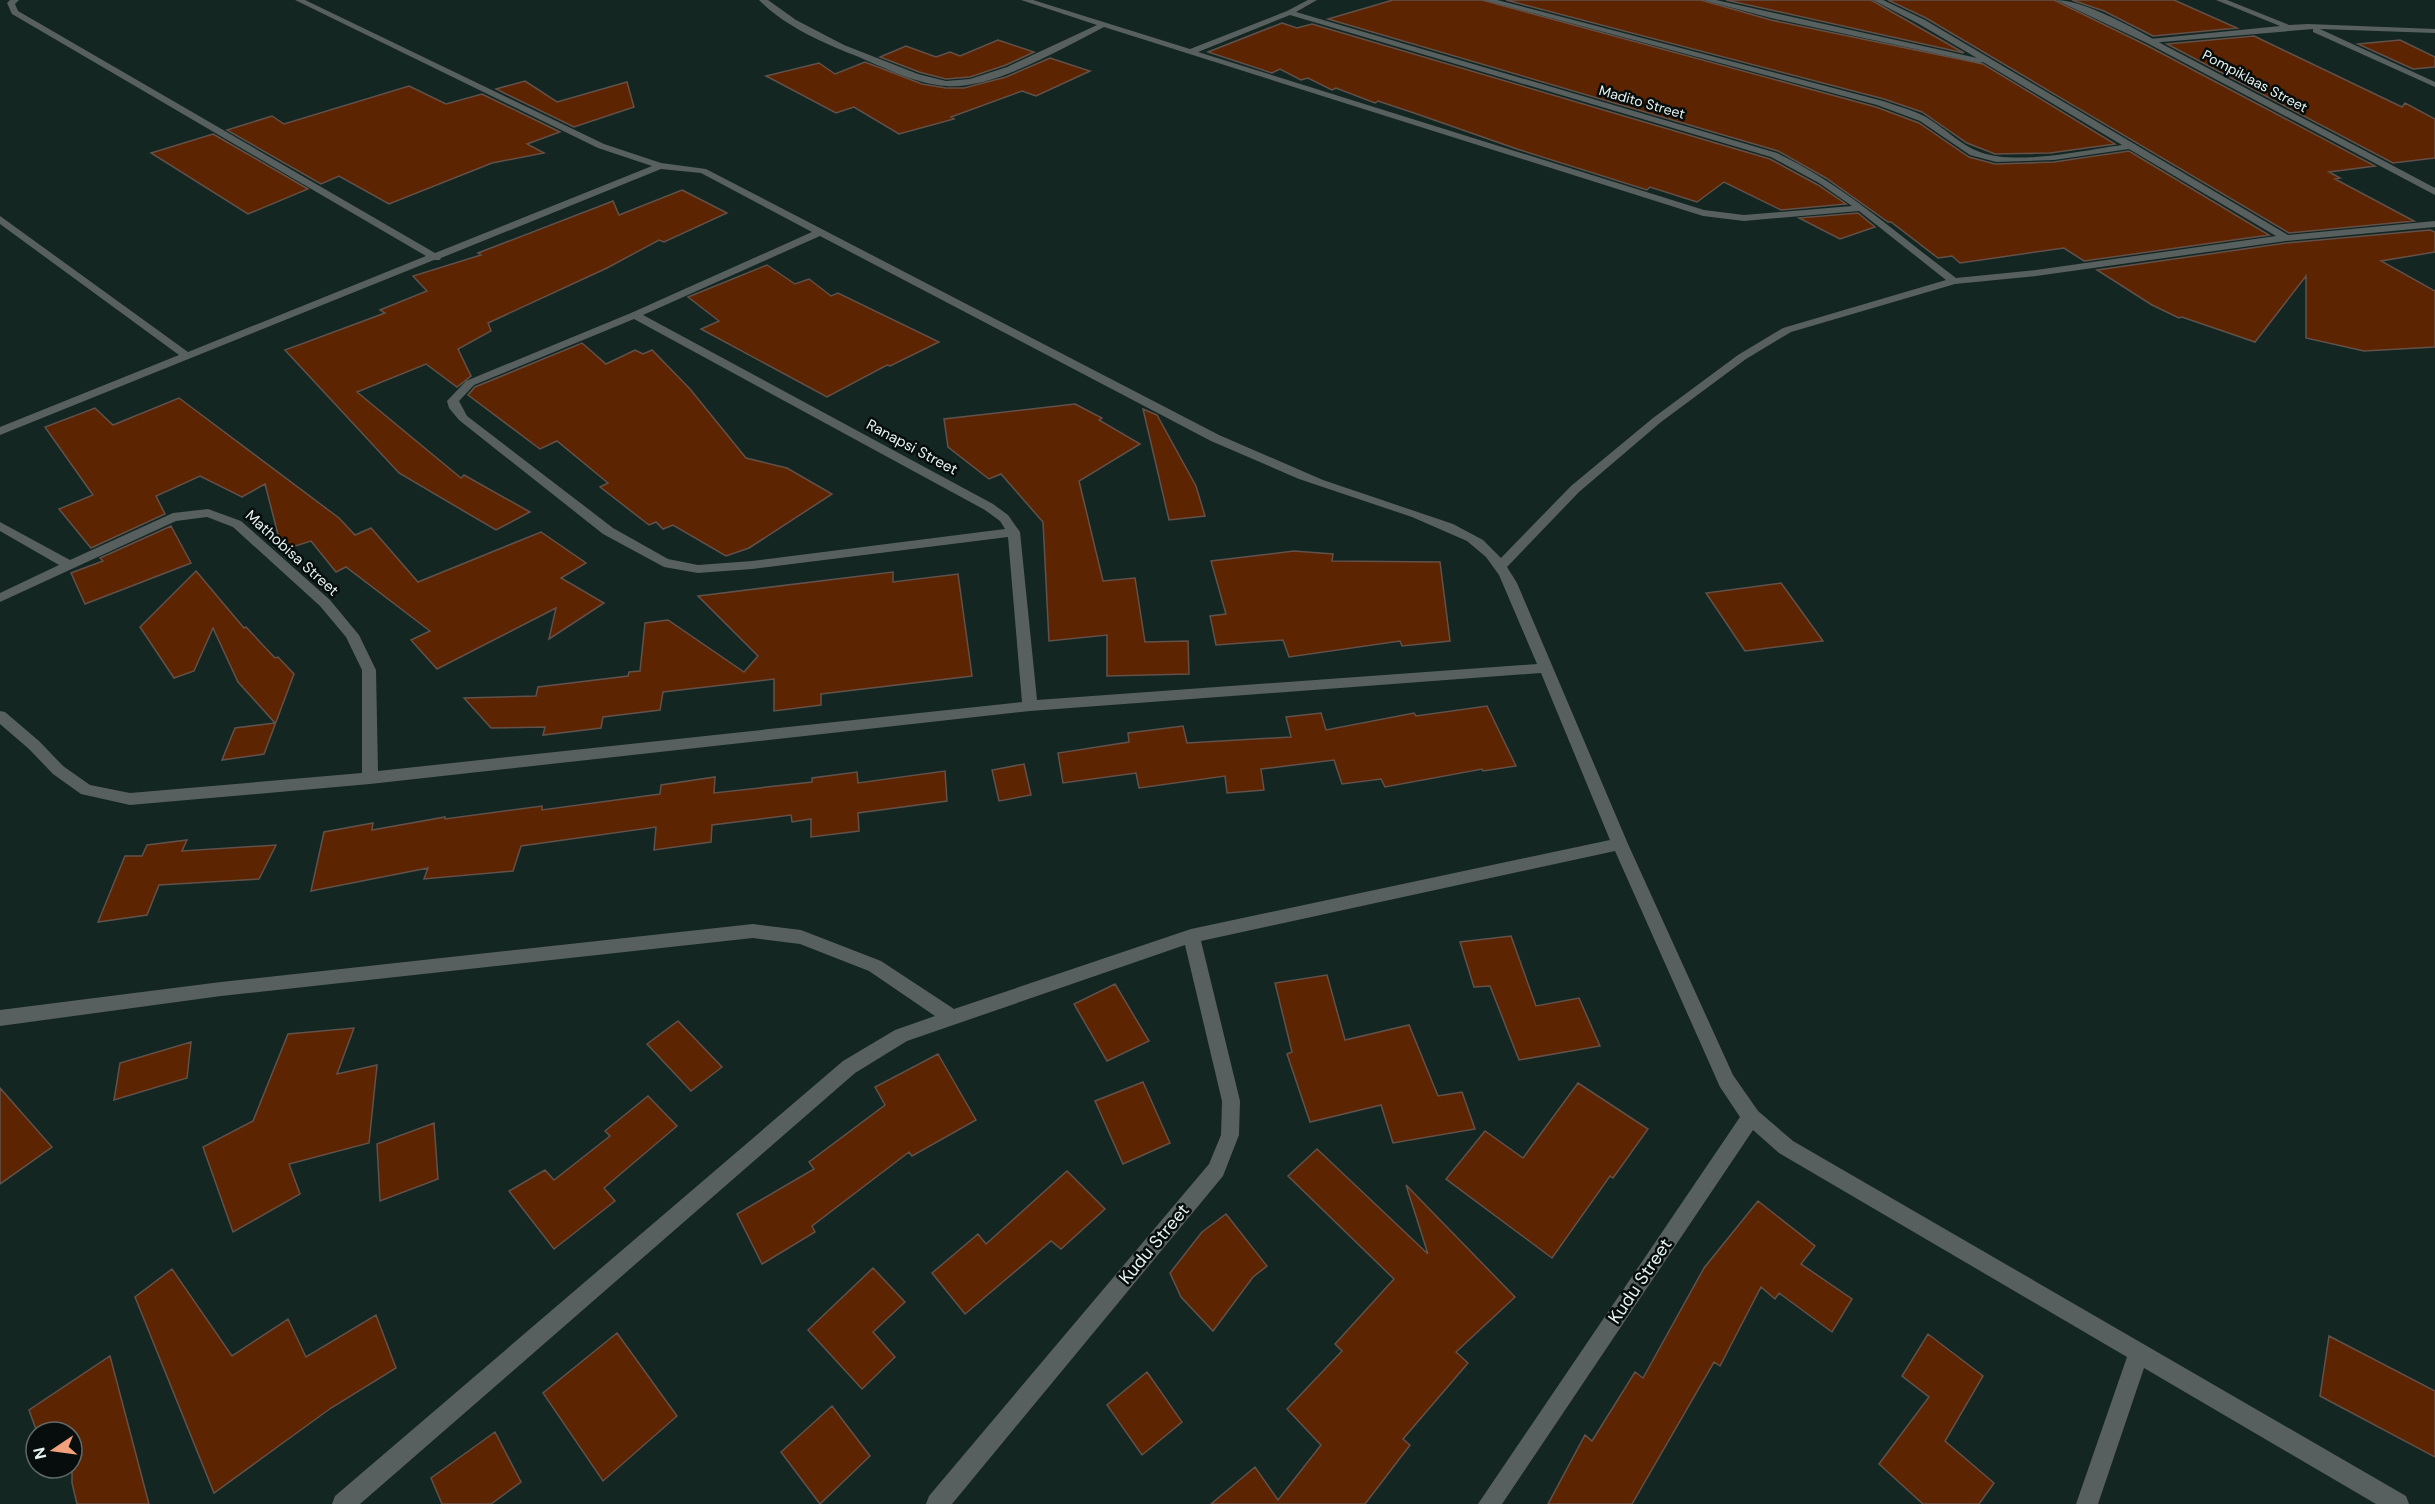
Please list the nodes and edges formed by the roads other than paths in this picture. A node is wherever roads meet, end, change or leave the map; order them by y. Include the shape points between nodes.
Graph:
1 (15, 0) edge
2 (299, 0) edge
3 (763, 0) edge
4 (1025, 0) edge
5 (1294, 0) edge
6 (1488, 0) edge
7 (1707, 0) edge
8 (1877, 0) edge
9 (2060, 0) edge
10 (2220, 0) edge
11 (1310, 2) edge
12 (1290, 13) junction
13 (1103, 25) junction
14 (2308, 26) junction
15 (2289, 28) junction
16 (2435, 31) edge
17 (2150, 41) junction
18 (1190, 52) junction
19 (1994, 64) junction
20 (2435, 85) edge
21 (2131, 146) junction
22 (660, 166) junction
23 (2435, 192) edge
24 (1860, 208) junction
25 (0, 219) edge
26 (2435, 224) edge
27 (820, 232) junction
28 (2286, 238) junction
29 (436, 258) junction
30 (1954, 281) junction
31 (635, 315) junction
32 (187, 356) junction
33 (0, 431) edge
34 (0, 526) edge
35 (1014, 532) junction
36 (1501, 565) junction
37 (71, 566) junction
38 (0, 598) edge
39 (1545, 668) junction
40 (1030, 706) junction
41 (0, 716) edge
42 (370, 778) junction
43 (1620, 844) junction
44 (1191, 936) junction
45 (0, 1018) edge
46 (952, 1018) junction
47 (1751, 1117) junction
48 (2139, 1352) junction
49 (343, 1504) edge
50 (937, 1504) edge
51 (1489, 1504) edge
52 (2087, 1504) edge
53 (2398, 1504) edge

1 - 29 street via 11,3 15,12
2 - 22 street via 601,146
3 - 13 street via 790,21 833,45 945,84 995,74
4 - 13 street
5 - 11 street
6 - 21 street via 1880,103 1916,116 1967,149 1990,158 2004,161
7 - 19 street
8 - 19 street
9 - 17 street, Pompiklaas Street
10 - 15 street
11 - 12 street
12 - 18 street
12 - 24 street, Madito Street via 1774,155 1801,166
13 - 18 street
14 - 15 street
14 - 16 street
14 - 20 street
15 - 17 street
17 - 23 street, Pompiklaas Street
18 - 24 street via 1703,213 1744,218
19 - 21 street
21 - 28 street
22 - 27 street via 703,171
22 - 29 street
24 - 30 street, Madito Street
25 - 32 street
26 - 28 street
27 - 31 street
27 - 36 street via 1215,438 1269,463 1465,534
28 - 30 street
29 - 32 street
30 - 36 street via 1787,330 1742,357 1657,420 1575,489
31 - 35 street, Ranapsi Street via 989,507
31 - 35 street via 470,383 453,401 455,408 608,531 664,563 698,569 752,565
32 - 33 street
34 - 37 street
35 - 40 street
36 - 39 street
37 - 38 street, Mathobisa Street
37 - 42 street, Mathobisa Street via 172,517 208,513 237,524 326,603 352,635 369,670
39 - 40 street
39 - 43 street
40 - 42 street
41 - 42 street via 58,770 86,790 130,799
43 - 44 street
43 - 47 street via 1726,1081
44 - 46 street
44 - 50 street, Kudu Street via 1231,1101 1230,1135 1215,1170
45 - 46 street via 220,989 753,931 801,937 874,966
46 - 49 street via 901,1035 849,1067
47 - 48 street via 1786,1147
47 - 51 street, Kudu Street
48 - 52 street
48 - 53 street

